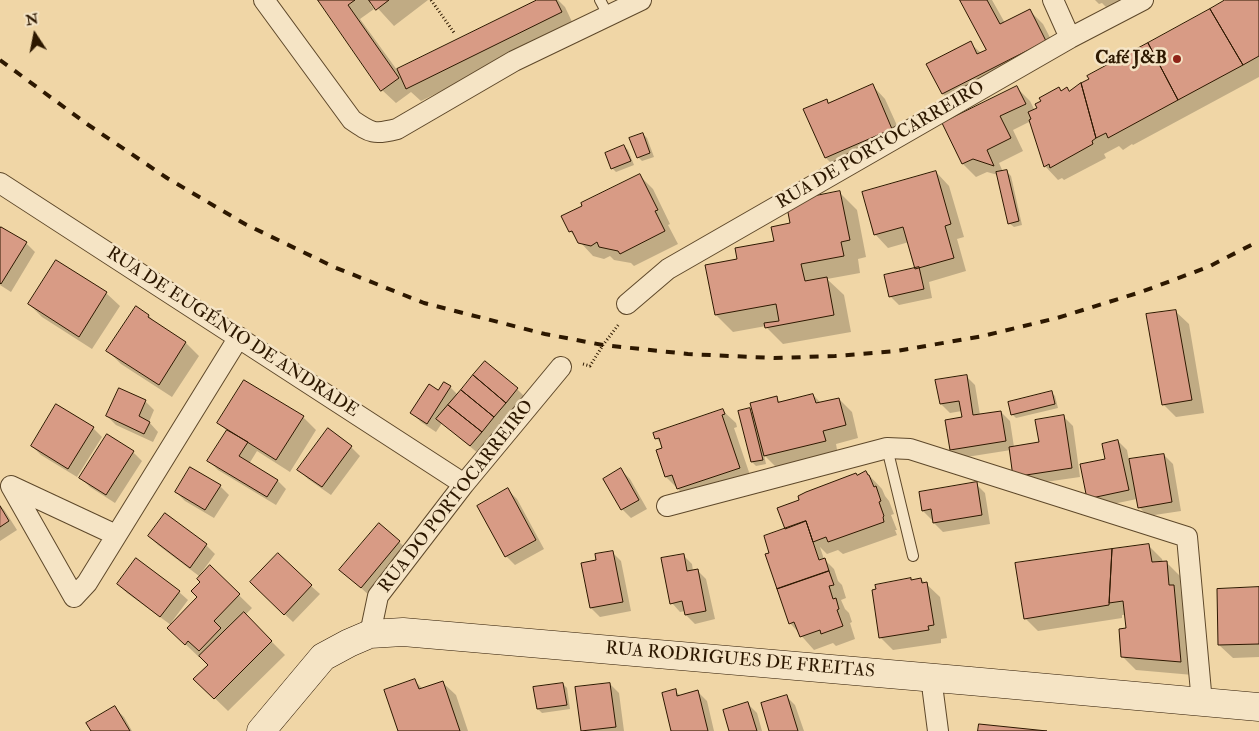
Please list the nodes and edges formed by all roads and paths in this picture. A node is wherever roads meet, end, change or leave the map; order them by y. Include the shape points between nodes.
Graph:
1 (264, 0) edge
2 (431, 0) edge
3 (641, 0) edge
4 (1053, 0) edge
5 (1143, 0) edge
6 (604, 8) edge
7 (455, 34) dead end
8 (1070, 38) junction
9 (0, 183) edge
10 (627, 304) joint
11 (239, 337) junction
12 (561, 367) joint
13 (887, 448) junction
14 (464, 484) junction
15 (667, 506) dead end
16 (116, 535) junction
17 (913, 556) dead end
18 (370, 634) junction
19 (931, 678) junction
20 (1202, 702) junction
21 (1259, 707) edge
22 (261, 731) edge
23 (938, 731) edge

1 - 6 street via 352,120 368,131 383,133 397,129
2 - 7 path
3 - 6 street
4 - 8 street
5 - 8 street, RUA DE PORTOCARREIRO
8 - 10 street, RUA DE PORTOCARREIRO via 668,269
9 - 11 street, RUA DE EUGÉNIO DE ANDRADE
10 - 12 path via 633,315 625,315 590,366 577,363 572,369
11 - 14 street, RUA DE EUGÉNIO DE ANDRADE
11 - 16 street
12 - 14 street, RUA DO PORTOCARREIRO
13 - 15 street
13 - 17 lane
13 - 20 street via 910,449 1187,537
14 - 18 street, RUA DO PORTOCARREIRO via 378,596
16 - 16 street via 46,503 11,486 74,597 87,583
18 - 19 main road, RUA RODRIGUES DE FREITAS via 403,632
18 - 22 main road, RUA RODRIGUES DE FREITAS via 323,657
19 - 20 main road, RUA RODRIGUES DE FREITAS
19 - 23 street
20 - 21 main road, RUA RODRIGUES DE FREITAS

